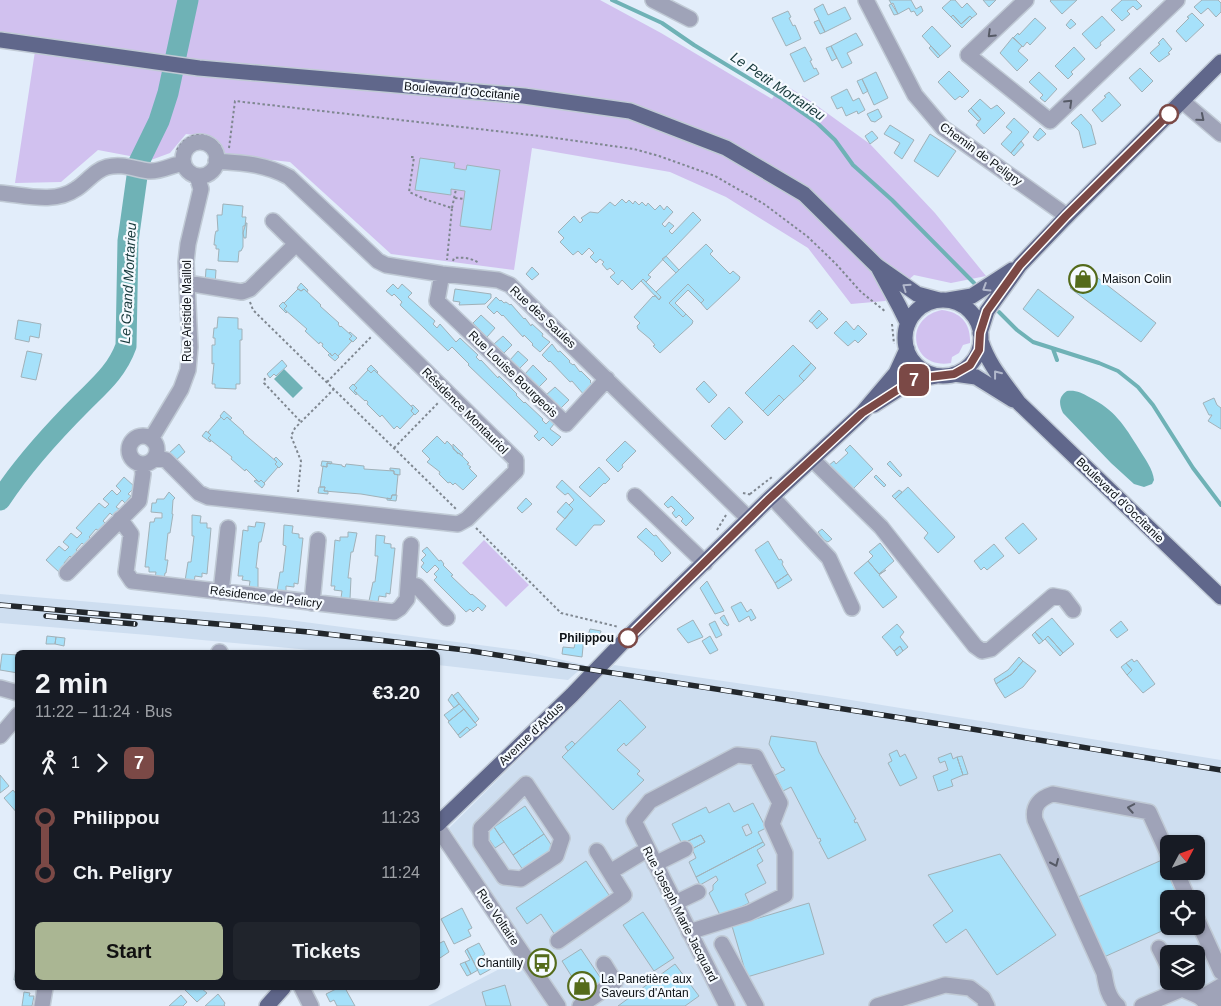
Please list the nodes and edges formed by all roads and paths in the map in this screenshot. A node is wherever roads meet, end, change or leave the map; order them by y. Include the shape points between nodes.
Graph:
1 (654, 0) edge
2 (866, 0) edge
3 (1026, 0) edge
4 (1176, 0) edge
5 (690, 19) dead end
6 (0, 40) edge
7 (1221, 62) edge
8 (1182, 101) junction
9 (1221, 134) edge
10 (222, 157) junction
11 (412, 157) dead end
12 (183, 163) junction
13 (197, 176) junction
14 (456, 190) dead end
15 (0, 193) edge
16 (455, 198) junction
17 (464, 199) dead end
18 (452, 208) junction
19 (1066, 216) junction
20 (273, 221) dead end
21 (296, 244) junction
22 (1020, 265) junction
23 (877, 266) junction
24 (444, 267) junction
25 (187, 283) junction
26 (246, 291) junction
27 (943, 300) junction
28 (908, 324) junction
29 (380, 328) junction
30 (980, 337) junction
31 (907, 348) junction
32 (954, 374) junction
33 (937, 375) junction
34 (265, 378) dead end
35 (607, 379) junction
36 (327, 382) junction
37 (334, 388) junction
38 (448, 393) junction
39 (1019, 403) junction
40 (862, 413) junction
41 (301, 422) junction
42 (151, 439) junction
43 (394, 448) junction
44 (813, 460) junction
45 (149, 462) junction
46 (635, 496) dead end
47 (772, 497) junction
48 (296, 507) junction
49 (120, 519) junction
50 (467, 519) junction
51 (749, 519) junction
52 (228, 528) dead end
53 (318, 540) dead end
54 (411, 545) dead end
55 (705, 563) junction
56 (67, 573) dead end
57 (408, 584) junction
58 (221, 592) junction
59 (1221, 597) edge
60 (312, 603) junction
61 (852, 608) dead end
62 (1073, 610) dead end
63 (447, 618) dead end
64 (634, 632) junction
65 (0, 688) edge
66 (15, 692) edge
67 (15, 718) edge
68 (0, 736) edge
69 (440, 822) edge
70 (440, 831) edge
71 (1160, 836) edge
72 (648, 849) junction
73 (685, 849) dead end
74 (597, 851) dead end
75 (490, 858) junction
76 (655, 864) junction
77 (610, 872) junction
78 (468, 873) junction
79 (698, 892) dead end
80 (675, 903) junction
81 (689, 932) junction
82 (1204, 935) edge
83 (558, 941) dead end
84 (722, 944) dead end
85 (604, 964) dead end
86 (1221, 972) edge
87 (1221, 987) edge
88 (45, 990) edge
89 (281, 990) edge
90 (303, 990) edge
91 (1194, 996) edge
92 (42, 1006) edge
93 (267, 1006) edge
94 (311, 1006) edge
95 (558, 1006) edge
96 (580, 1006) edge
97 (727, 1006) edge
98 (756, 1006) edge
99 (877, 1006) edge
100 (987, 1006) edge
101 (1118, 1006) edge
102 (1142, 1006) edge
103 (1218, 1006) edge

1 - 5 street
2 - 19 street, Chemin de Peligry via 915,95 943,128
3 -> 4 street via 968,55 1050,121
6 - 23 main road, Boulevard d'Occitanie via 198,68 524,96 630,111 726,148 804,194
7 - 8 main road
8 -> 9 street
8 - 19 main road
10 - 12 street via 206,143 198,142 186,149
10 - 13 street via 210,173
10 - 24 street, Rue des Saules via 273,168 289,177 386,265
10 - 28 path via 235,101 548,137 642,152 714,176 764,204 808,237 861,292 892,317
11 - 18 path via 409,192
12 - 13 street via 188,172
12 - 15 street via 151,171 123,165 105,167 63,196 48,198
13 - 25 street, Rue Aristide Maillol via 201,189 188,244
14 - 16 path
16 - 17 path
16 - 18 path
18 - 24 path
19 - 22 main road
20 - 21 street, Résidence Montauriol
21 - 26 street
21 - 29 street, Résidence Montauriol
22 -> 27 main road via 972,296
22 - 30 main road via 987,311
27 -> 23 main road, Boulevard d'Occitanie via 916,294
23 - 28 main road, Boulevard d'Occitanie
24 - 35 street, Rue des Saules via 510,285
24 - 35 street, Rue Louise Bourgeois via 437,301 566,424
25 - 26 street
25 - 42 street, Rue Aristide Maillol via 188,370 181,389
26 - 36 path via 253,310
27 - 28 main road via 923,306
27 - 30 main road via 969,311 975,318
28 - 31 main road
29 - 36 path
29 - 38 street, Résidence Montauriol
30 - 32 main road via 975,358
39 -> 30 main road, Boulevard d'Occitanie via 992,368
31 - 33 main road via 914,363
31 - 40 main road via 896,373
32 - 33 main road
32 - 39 main road, Boulevard d'Occitanie via 976,378
33 - 40 main road via 913,380
34 - 41 path via 264,383
35 - 51 street, Rue des Saules
36 - 37 path
37 - 41 path
37 - 43 path
38 - 43 path
38 - 50 street, Résidence Montauriol via 516,460 516,471
39 - 59 main road, Boulevard d'Occitanie
40 - 44 main road, Avenue d'Ardus
41 - 48 path via 291,436 301,461
42 - 45 street via 156,447
42 - 45 street via 140,436 129,446 132,460
43 - 50 path
44 - 47 main road, Avenue d'Ardus
44 - 62 street via 881,527 982,651 991,649 1053,596 1064,598
45 - 48 street via 166,460 199,493 208,497
45 - 49 street via 143,474 139,501
46 - 55 street
47 - 51 main road, Avenue d'Ardus
47 - 61 street via 829,558
48 - 50 street via 458,524
49 - 56 street
49 - 58 street, Résidence de Pelicry via 131,534 126,572 132,581
50 - 64 path via 561,613
51 - 55 main road, Avenue d'Ardus
52 - 58 street
53 - 60 street
54 - 57 street, Résidence de Pelicry
55 - 64 main road, Avenue d'Ardus
57 - 60 street, Résidence de Pelicry via 408,599 394,612
57 - 63 street via 417,586
58 - 60 street, Résidence de Pelicry
64 - 69 main road, Avenue d'Ardus
65 - 66 street
67 - 68 street
70 - 78 street, Rue Voltaire
71 -> 101 street via 1149,812 1053,794 1043,797 1034,813 1104,973 1107,990
72 - 76 street, Rue Joseph Marie Jacquard
72 - 77 street
72 - 81 street, Rue Joseph Marie Jacquard via 634,821 650,801 737,755 756,757 780,803 772,824 786,853 785,895 749,913
73 - 76 street
74 - 77 street
75 - 75 street via 480,843 481,828 526,784 562,838 556,856 521,878 504,877
75 - 78 street
76 - 80 street, Rue Joseph Marie Jacquard
77 - 83 street via 624,895
78 - 95 street, Rue Voltaire
79 - 80 street
80 - 81 street, Rue Joseph Marie Jacquard
81 - 97 street, Rue Joseph Marie Jacquard
82 - 86 street
84 - 98 street
85 - 96 street via 615,982
87 - 91 street
87 - 103 street
88 - 92 street
89 - 93 main road
90 - 94 street
91 - 102 street
99 - 100 street via 944,985 970,988 983,998

